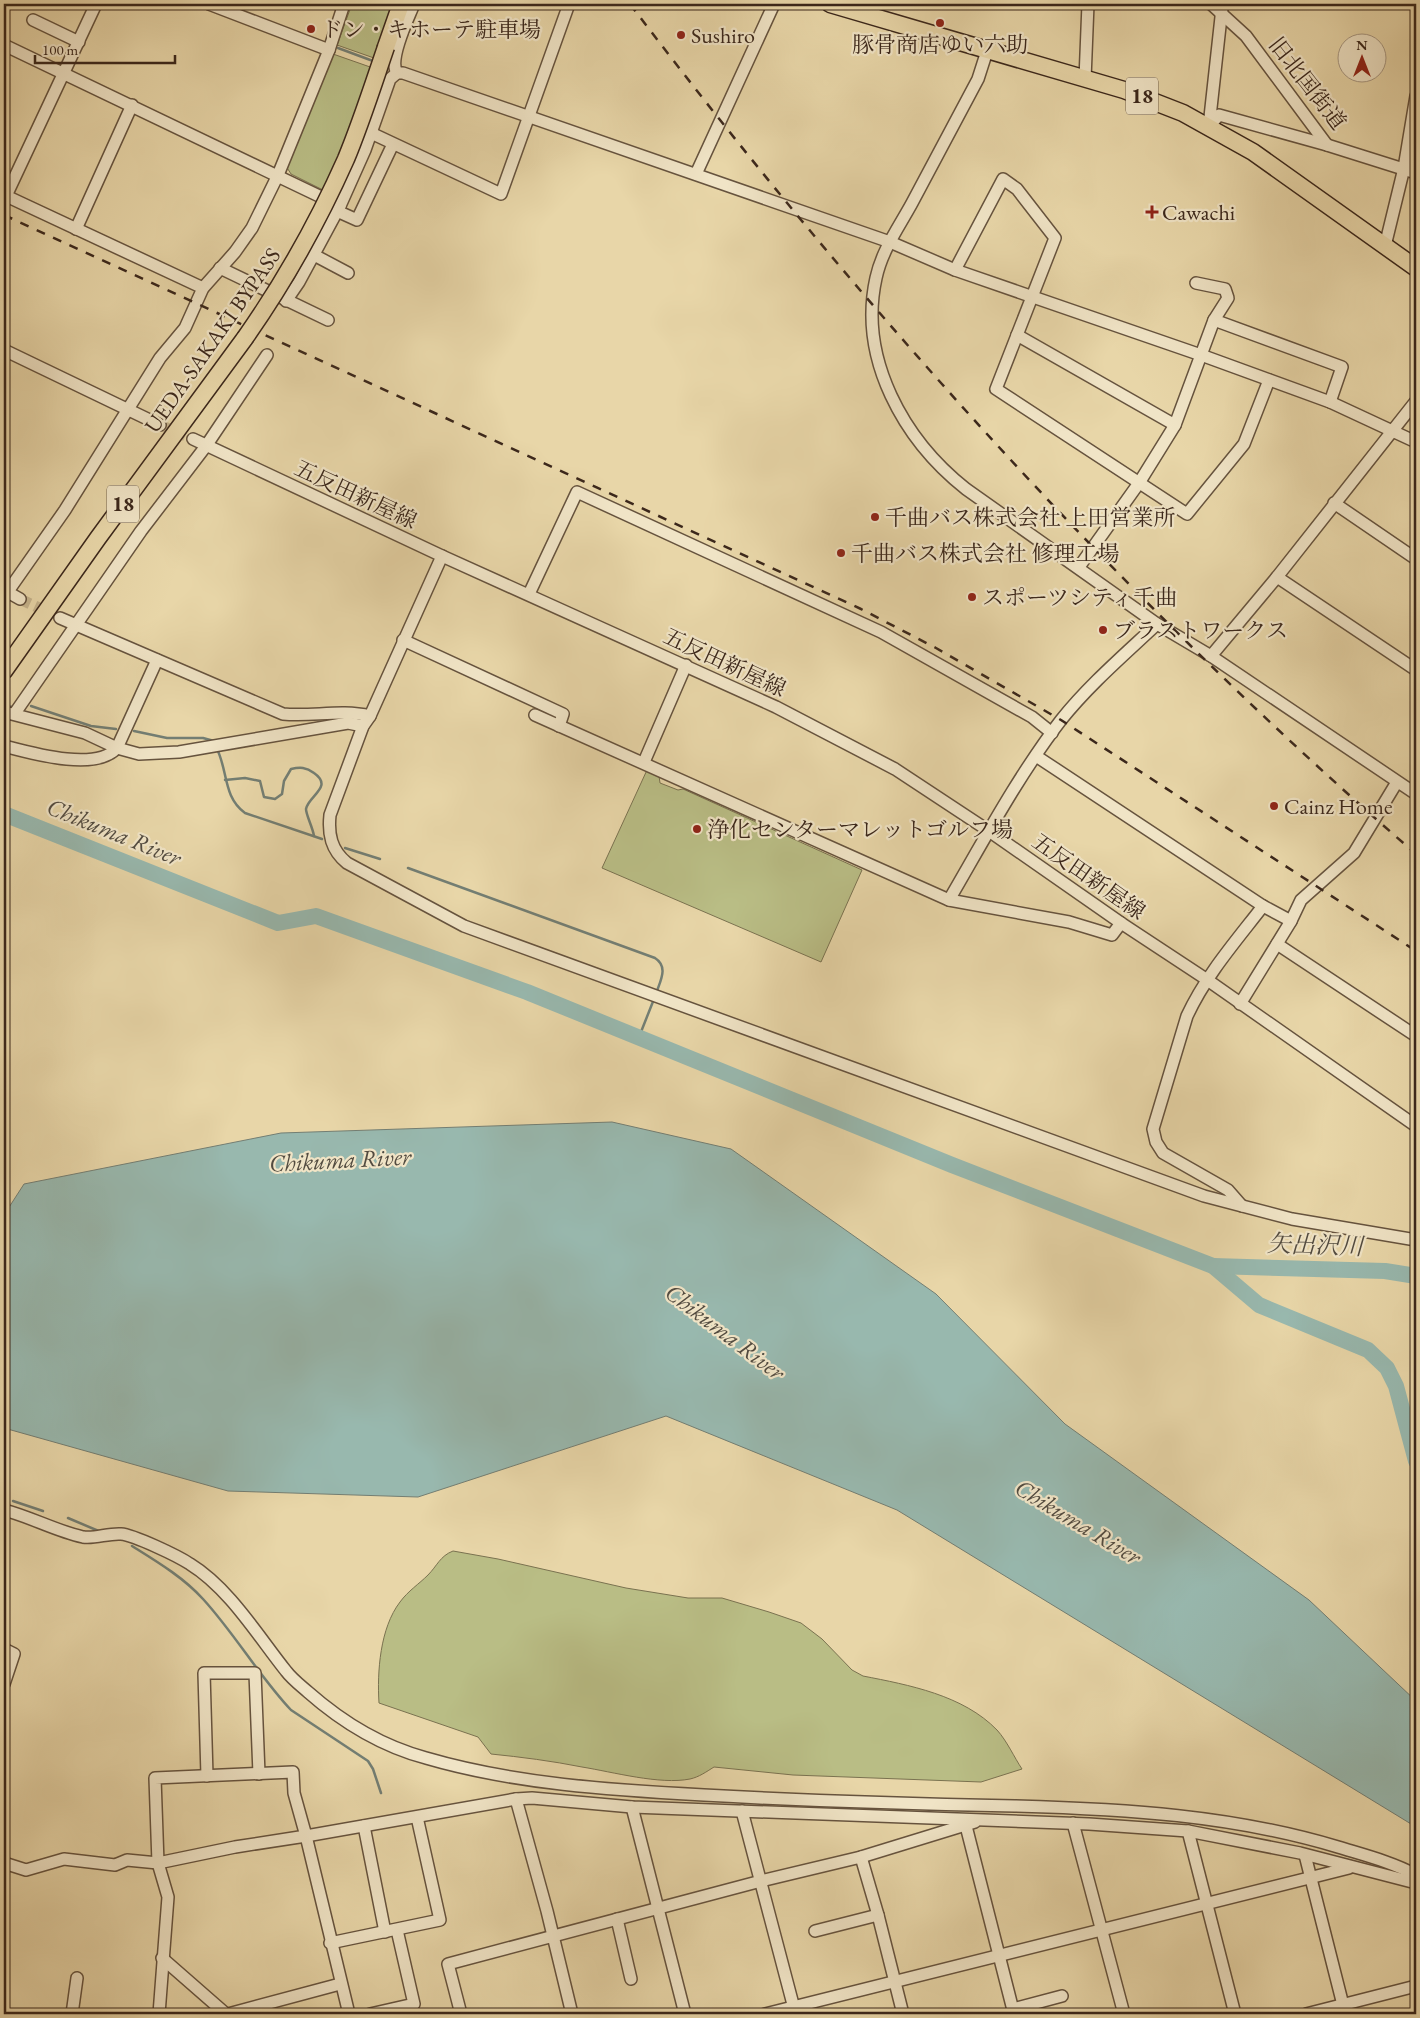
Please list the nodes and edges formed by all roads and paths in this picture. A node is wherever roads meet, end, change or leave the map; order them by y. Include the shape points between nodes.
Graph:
1 (96, 4) edge
2 (209, 4) edge
3 (344, 4) edge
4 (401, 4) edge
5 (414, 4) edge
6 (569, 4) edge
7 (774, 4) edge
8 (830, 4) edge
9 (1088, 4) edge
10 (1212, 4) edge
11 (1222, 9) edge
12 (33, 20) dead end
13 (79, 42) junction
14 (4, 45) edge
15 (329, 50) junction
16 (987, 51) junction
17 (62, 74) junction
18 (397, 74) junction
19 (1085, 79) junction
20 (1416, 96) edge
21 (132, 106) junction
22 (529, 116) junction
23 (1208, 126) junction
24 (371, 134) junction
25 (393, 144) junction
26 (1327, 145) junction
27 (1404, 168) junction
28 (1416, 173) edge
29 (696, 174) junction
30 (278, 175) junction
31 (5, 196) edge
32 (338, 208) junction
33 (76, 229) junction
34 (890, 242) junction
35 (1385, 246) junction
36 (314, 255) junction
37 (220, 268) junction
38 (1416, 268) edge
39 (955, 270) junction
40 (348, 272) dead end
41 (1196, 283) dead end
42 (203, 288) junction
43 (1031, 297) junction
44 (286, 301) junction
45 (328, 320) dead end
46 (1214, 320) junction
47 (1017, 336) junction
48 (4, 350) edge
49 (267, 355) dead end
50 (1202, 355) junction
51 (1269, 380) junction
52 (1416, 401) edge
53 (1330, 402) junction
54 (128, 409) junction
55 (160, 424) tunnel mouth
56 (1175, 424) junction
57 (1393, 431) junction
58 (193, 439) tunnel mouth
59 (1416, 442) edge
60 (206, 446) junction
61 (1138, 483) junction
62 (1334, 503) junction
63 (442, 556) junction
64 (1416, 558) edge
65 (1079, 567) junction
66 (1277, 577) junction
67 (5, 593) edge
68 (529, 594) junction
69 (20, 599) tunnel mouth
70 (60, 618) tunnel mouth
71 (76, 624) junction
72 (1157, 624) junction
73 (403, 640) junction
74 (1211, 656) junction
75 (157, 660) junction
76 (686, 665) junction
77 (1416, 670) edge
78 (4, 671) edge
79 (10, 712) edge
80 (535, 715) dead end
81 (370, 716) junction
82 (363, 726) junction
83 (559, 726) junction
84 (1052, 733) junction
85 (4, 746) edge
86 (117, 748) junction
87 (1036, 756) junction
88 (644, 762) junction
89 (1397, 782) junction
90 (1416, 794) edge
91 (989, 830) junction
92 (949, 900) junction
93 (1263, 906) junction
94 (1290, 921) junction
95 (1121, 924) junction
96 (1277, 944) junction
97 (1206, 979) junction
98 (1240, 1004) junction
99 (1416, 1036) edge
100 (1416, 1126) edge
101 (1242, 1206) junction
102 (1416, 1240) edge
103 (4, 1510) edge
104 (4, 1649) edge
105 (4, 1684) edge
106 (259, 1774) junction
107 (207, 1776) junction
108 (516, 1799) junction
109 (1014, 1806) junction
110 (632, 1807) junction
111 (742, 1811) junction
112 (1144, 1812) junction
113 (417, 1816) junction
114 (981, 1820) junction
115 (1073, 1823) junction
116 (1089, 1824) junction
117 (364, 1826) junction
118 (966, 1826) junction
119 (1188, 1830) junction
120 (306, 1836) junction
121 (1305, 1855) junction
122 (861, 1857) junction
123 (4, 1863) edge
124 (158, 1864) junction
125 (1351, 1868) junction
126 (1416, 1875) edge
127 (1311, 1878) junction
128 (761, 1881) junction
129 (1416, 1883) edge
130 (1207, 1903) junction
131 (659, 1908) junction
132 (878, 1915) junction
133 (617, 1919) junction
134 (397, 1930) junction
135 (1102, 1930) junction
136 (815, 1931) dead end
137 (385, 1932) junction
138 (552, 1936) junction
139 (330, 1943) junction
140 (1000, 1955) junction
141 (162, 1958) junction
142 (77, 1978) dead end
143 (631, 1979) dead end
144 (894, 1982) junction
145 (340, 1984) junction
146 (1416, 1986) edge
147 (1062, 1996) dead end
148 (1343, 2005) junction
149 (795, 2011) edge
150 (1014, 2012) edge
151 (72, 2014) edge
152 (159, 2014) edge
153 (227, 2014) edge
154 (348, 2014) edge
155 (370, 2014) edge
156 (461, 2014) edge
157 (572, 2014) edge
158 (685, 2014) edge
159 (765, 2014) edge
160 (903, 2014) edge
161 (1124, 2014) edge
162 (1235, 2014) edge
163 (1306, 2014) edge

1 - 13 street
2 - 15 street
3 - 15 street
4 - 78 highway, UEDA-SAKAKI BYPASS / 18, bridge via 346,158 291,269 245,338
5 - 18 street via 395,55 394,70
6 - 22 street
7 - 29 street
8 - 16 highway, 18
9 - 19 street
10 - 11 street, 旧北国街道
11 - 23 street
11 - 26 street, 旧北国街道
12 - 13 street
13 - 17 street
14 - 17 street
15 - 30 street
16 - 19 highway, 18
16 - 34 street via 978,79
17 - 21 street
17 - 31 street
18 - 22 street via 403,73
18 - 24 street via 390,79
19 - 23 highway, 18 via 1158,102
20 - 27 street
21 - 30 street
21 - 33 street
22 - 25 street via 501,194
22 - 29 street
23 - 26 street via 1219,115
23 - 35 highway, 18 via 1261,157
24 - 25 street
24 - 32 street
25 - 32 street via 357,220
26 - 27 street, 旧北国街道
27 - 28 street, 旧北国街道
27 - 35 street
29 - 34 street
30 - 32 street
30 - 37 street via 252,228
31 - 33 street
32 - 36 street
33 - 42 street
34 - 39 street
34 - 65 street via 876,277 872,313 881,369 893,402 918,442 940,468
35 - 38 highway, 18
36 - 40 street
36 - 44 street
37 - 42 street
37 - 44 street
39 - 43 street
39 - 43 street via 1003,179 1016,189 1055,238
41 - 46 street via 1225,289 1228,298
42 - 54 street via 185,328 160,358
43 - 47 street
43 - 50 street
44 - 45 street
46 - 50 street
46 - 53 street via 1342,367
47 - 56 street
47 - 61 street via 996,389
48 - 54 street
49 - 60 street
50 - 51 street
50 - 56 street
51 - 53 street
51 - 61 street via 1244,444 1187,514
52 - 57 street
53 - 57 street
54 - 55 street
54 - 67 street via 65,510
56 - 61 street
57 - 59 street
57 - 62 street
58 - 60 street, 五反田新屋線
60 - 63 street, 五反田新屋線
60 - 71 street
61 - 65 street
62 - 64 street
62 - 66 street
63 - 68 street, 五反田新屋線
63 - 73 street
65 - 72 street
66 - 74 street
66 - 77 street
67 - 69 street
68 - 76 street, 五反田新屋線
68 - 84 street via 577,492 882,632 1024,712
70 - 71 street
71 - 75 street
71 - 79 street
72 - 74 street
72 - 84 street via 1090,688
73 - 81 street
73 - 83 street via 563,714
74 - 89 street
75 - 81 street via 283,714 354,712
75 - 86 street
76 - 88 street
76 - 91 street, 五反田新屋線 via 870,755
79 - 86 street via 86,733
80 - 83 street
81 - 82 street
82 - 86 street via 348,723 179,752 139,754
82 - 101 street via 329,828 333,846 341,858 356,868 464,926 1204,1196
83 - 88 street
84 - 87 street
85 - 86 street via 70,759 107,757
87 - 91 street
87 - 93 street
88 - 92 street
89 - 90 street
89 - 94 street via 1354,853 1305,895
91 - 92 street
91 - 95 street, 五反田新屋線
92 - 95 street via 1069,922 1112,935
93 - 94 street
93 - 97 street
94 - 96 street
95 - 97 street, 五反田新屋線
96 - 98 street
96 - 99 street
97 - 98 street, 五反田新屋線
97 - 101 street via 1187,1016 1153,1129 1154,1136 1163,1152 1228,1190
98 - 100 street, 五反田新屋線
101 - 102 street via 1292,1219
103 - 109 street via 86,1538 127,1535 192,1565 239,1611 289,1676 320,1703 371,1737 428,1759 476,1770 632,1791
104 - 105 street via 14,1654
106 - 107 street
106 - 107 street via 255,1673 204,1673
106 - 120 street via 293,1772 294,1793
107 - 124 street via 155,1778
108 - 110 street
108 - 113 street
108 - 138 street
109 - 112 street
109 - 114 street
110 - 111 street
110 - 131 street
111 - 114 street
111 - 128 street
112 - 116 street
112 - 126 street via 1222,1820 1273,1830 1382,1860
113 - 117 street
113 - 134 street via 440,1920
114 - 115 street
114 - 118 street
115 - 116 street
115 - 135 street
116 - 119 street
117 - 120 street
117 - 137 street
118 - 122 street
118 - 140 street
119 - 121 street
119 - 130 street
120 - 124 street via 235,1846
120 - 139 street
121 - 125 street
121 - 127 street
122 - 128 street
122 - 132 street
123 - 124 street via 26,1870 64,1859 115,1865 127,1860
124 - 141 street via 168,1897
125 - 127 street
125 - 129 street
127 - 130 street
127 - 148 street
128 - 131 street
128 - 149 street
130 - 135 street
130 - 162 street
131 - 133 street
131 - 158 street
132 - 136 street
132 - 144 street
133 - 138 street
133 - 143 street
134 - 137 street
134 - 155 street via 414,2004
135 - 140 street
135 - 161 street
137 - 139 street
138 - 156 street via 448,1964
138 - 157 street
139 - 145 street
140 - 144 street
140 - 150 street
141 - 152 street
141 - 153 street
142 - 151 street
144 - 149 street
144 - 160 street
145 - 153 street
145 - 154 street
146 - 148 street
147 - 150 street
148 - 163 street
149 - 159 street

